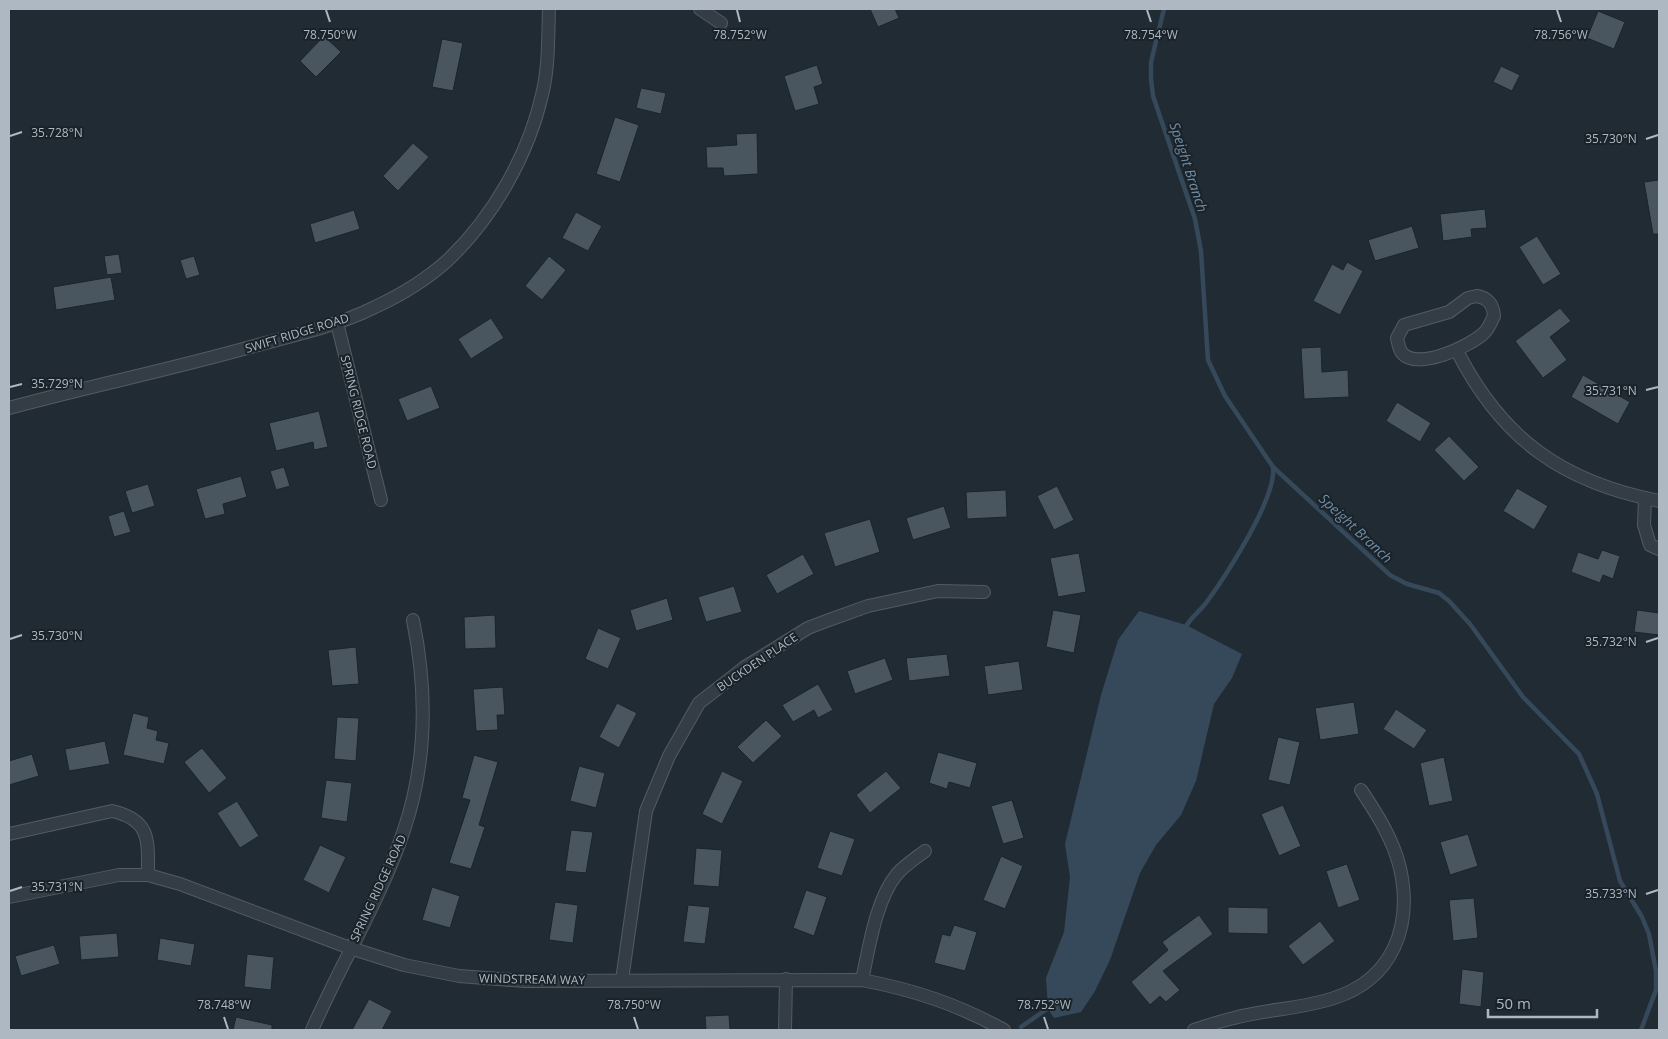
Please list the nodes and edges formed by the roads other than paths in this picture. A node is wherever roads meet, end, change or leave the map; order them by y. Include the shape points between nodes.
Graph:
1 (549, 9) edge
2 (700, 9) edge
3 (721, 23) dead end
4 (337, 323) junction
5 (1457, 351) junction
6 (9, 408) edge
7 (1645, 498) junction
8 (381, 500) dead end
9 (1659, 501) edge
10 (1659, 549) edge
11 (984, 592) dead end
12 (412, 620) dead end
13 (1362, 790) dead end
14 (9, 834) edge
15 (925, 852) dead end
16 (148, 875) junction
17 (9, 897) edge
18 (350, 948) junction
19 (786, 979) junction
20 (622, 980) junction
21 (862, 980) junction
22 (312, 1030) edge
23 (785, 1030) edge
24 (1004, 1030) edge
25 (1194, 1030) edge

1 - 4 street, SWIFT RIDGE ROAD via 548,58 533,125 518,161 486,217 448,260 426,277 374,308
2 - 3 street
4 - 6 street, SWIFT RIDGE ROAD
4 - 8 street, SPRING RIDGE ROAD
5 - 5 street via 1489,326 1494,316 1485,297 1468,298 1449,312 1404,325 1397,338 1400,351 1407,357 1425,358
5 - 7 street via 1469,375 1491,405 1536,452 1594,484
7 - 9 street
7 - 10 street via 1646,536 1650,545
11 - 20 street, BUCKDEN PLACE via 938,592 868,606 808,628 745,667 699,703 669,756 646,810
12 - 18 street, SPRING RIDGE ROAD via 423,704 415,788 404,830 383,882
13 - 25 street via 1392,844 1403,885 1401,924 1388,961 1371,979 1335,998 1234,1018
14 - 16 street via 112,811 124,814 136,819 144,831
15 - 21 street via 897,874 887,893 876,919
16 - 17 street, WINDSTREAM WAY via 119,875
16 - 18 street, WINDSTREAM WAY
18 - 20 street, WINDSTREAM WAY via 404,965 459,976 525,981
18 - 22 street, SPRING RIDGE ROAD
19 - 20 street, WINDSTREAM WAY
19 - 21 street, WINDSTREAM WAY
19 - 23 street
21 - 24 street, WINDSTREAM WAY via 905,988 947,1002

